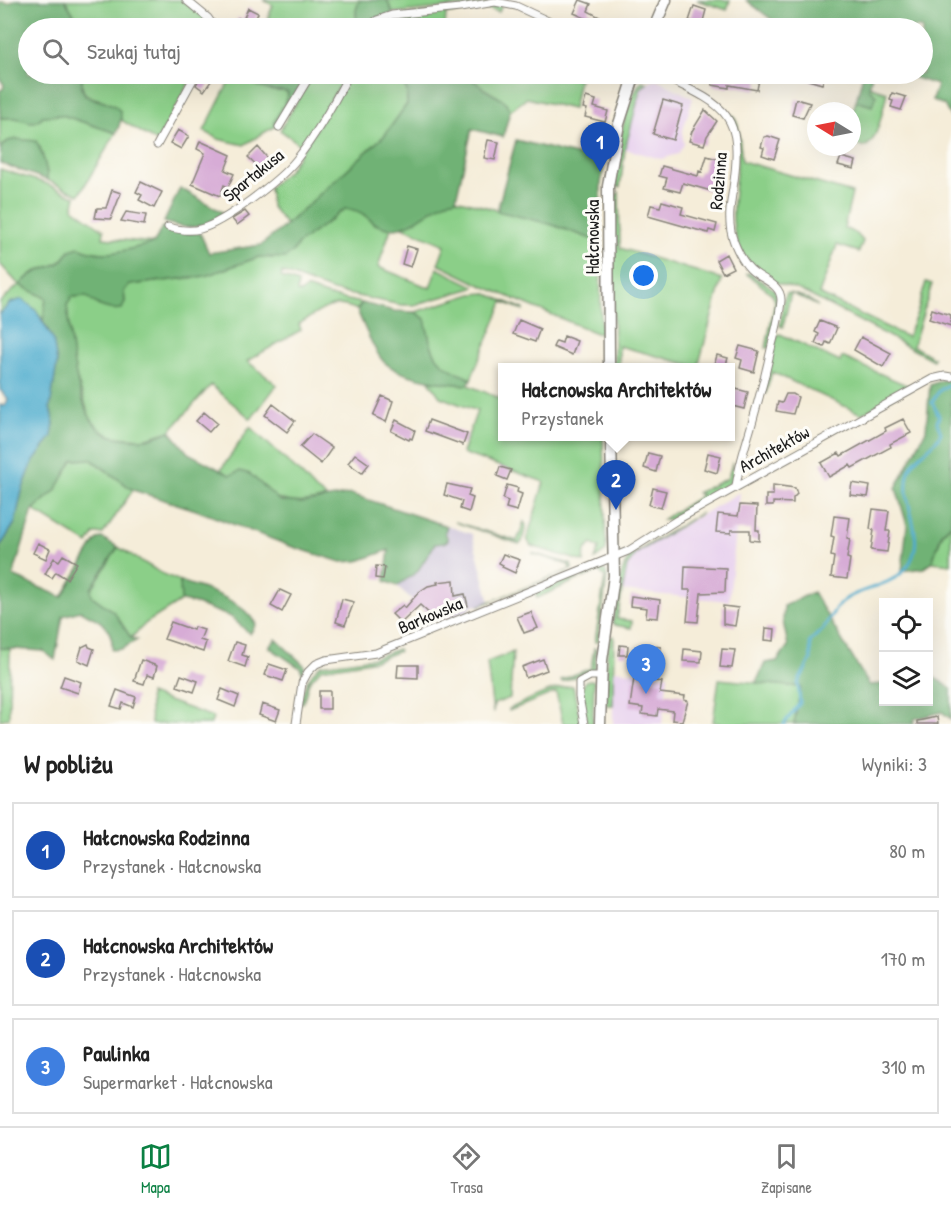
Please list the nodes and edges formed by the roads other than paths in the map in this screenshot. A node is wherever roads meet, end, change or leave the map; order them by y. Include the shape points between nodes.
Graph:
1 (186, 0) edge
2 (666, 0) edge
3 (208, 18) edge
4 (383, 18) edge
5 (542, 18) edge
6 (658, 18) edge
7 (191, 84) edge
8 (305, 84) edge
9 (343, 84) edge
10 (632, 84) edge
11 (680, 84) edge
12 (279, 127) dead end
13 (158, 145) dead end
14 (168, 227) dead end
15 (609, 363) edge
16 (951, 377) edge
17 (611, 441) edge
18 (736, 486) junction
19 (614, 557) junction
20 (601, 676) junction
21 (296, 724) edge
22 (584, 724) edge
23 (600, 724) edge

1 - 3 street
2 - 6 street
4 - 5 street via 495,2 516,6
7 - 13 street
8 - 12 street, Spartakusa
9 - 14 street, Spartakusa via 302,151 280,175 208,227 184,231
10 - 15 street, Hałcnowska via 619,124 608,186
11 - 18 street, Rodzinna via 727,115 737,155 729,212 733,240 748,267 780,293 778,319
16 - 18 street, Architektów via 932,379
17 - 19 street
18 - 19 street, Architektów
19 - 20 street
19 - 21 street, Barkowska via 376,653 312,667 302,683
20 - 22 street via 579,682
20 - 23 street

